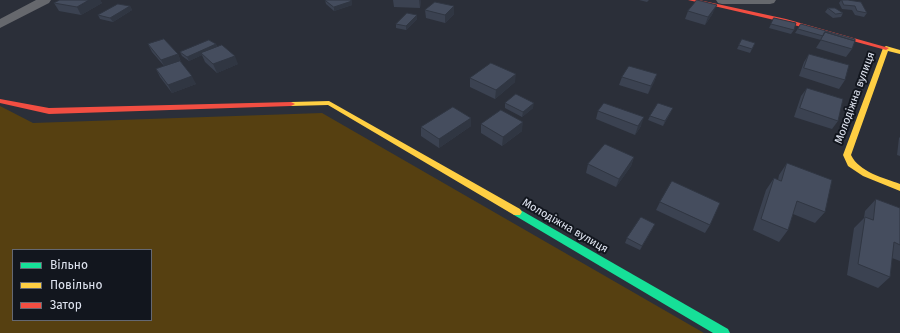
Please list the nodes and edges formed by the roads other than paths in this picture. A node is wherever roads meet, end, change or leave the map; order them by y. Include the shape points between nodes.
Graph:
1 (45, 0) edge
2 (691, 0) edge
3 (722, 0) edge
4 (770, 0) edge
5 (0, 24) edge
6 (886, 48) junction
7 (900, 52) edge
8 (0, 101) edge
9 (900, 188) edge
10 (724, 333) edge

1 - 5 street
2 - 6 street via 784,20
3 - 4 street
6 - 7 street, Молодіжна вулиця
6 - 9 street, Молодіжна вулиця via 847,156 851,164 866,174
8 - 10 street, Молодіжна вулиця via 49,111 329,103

